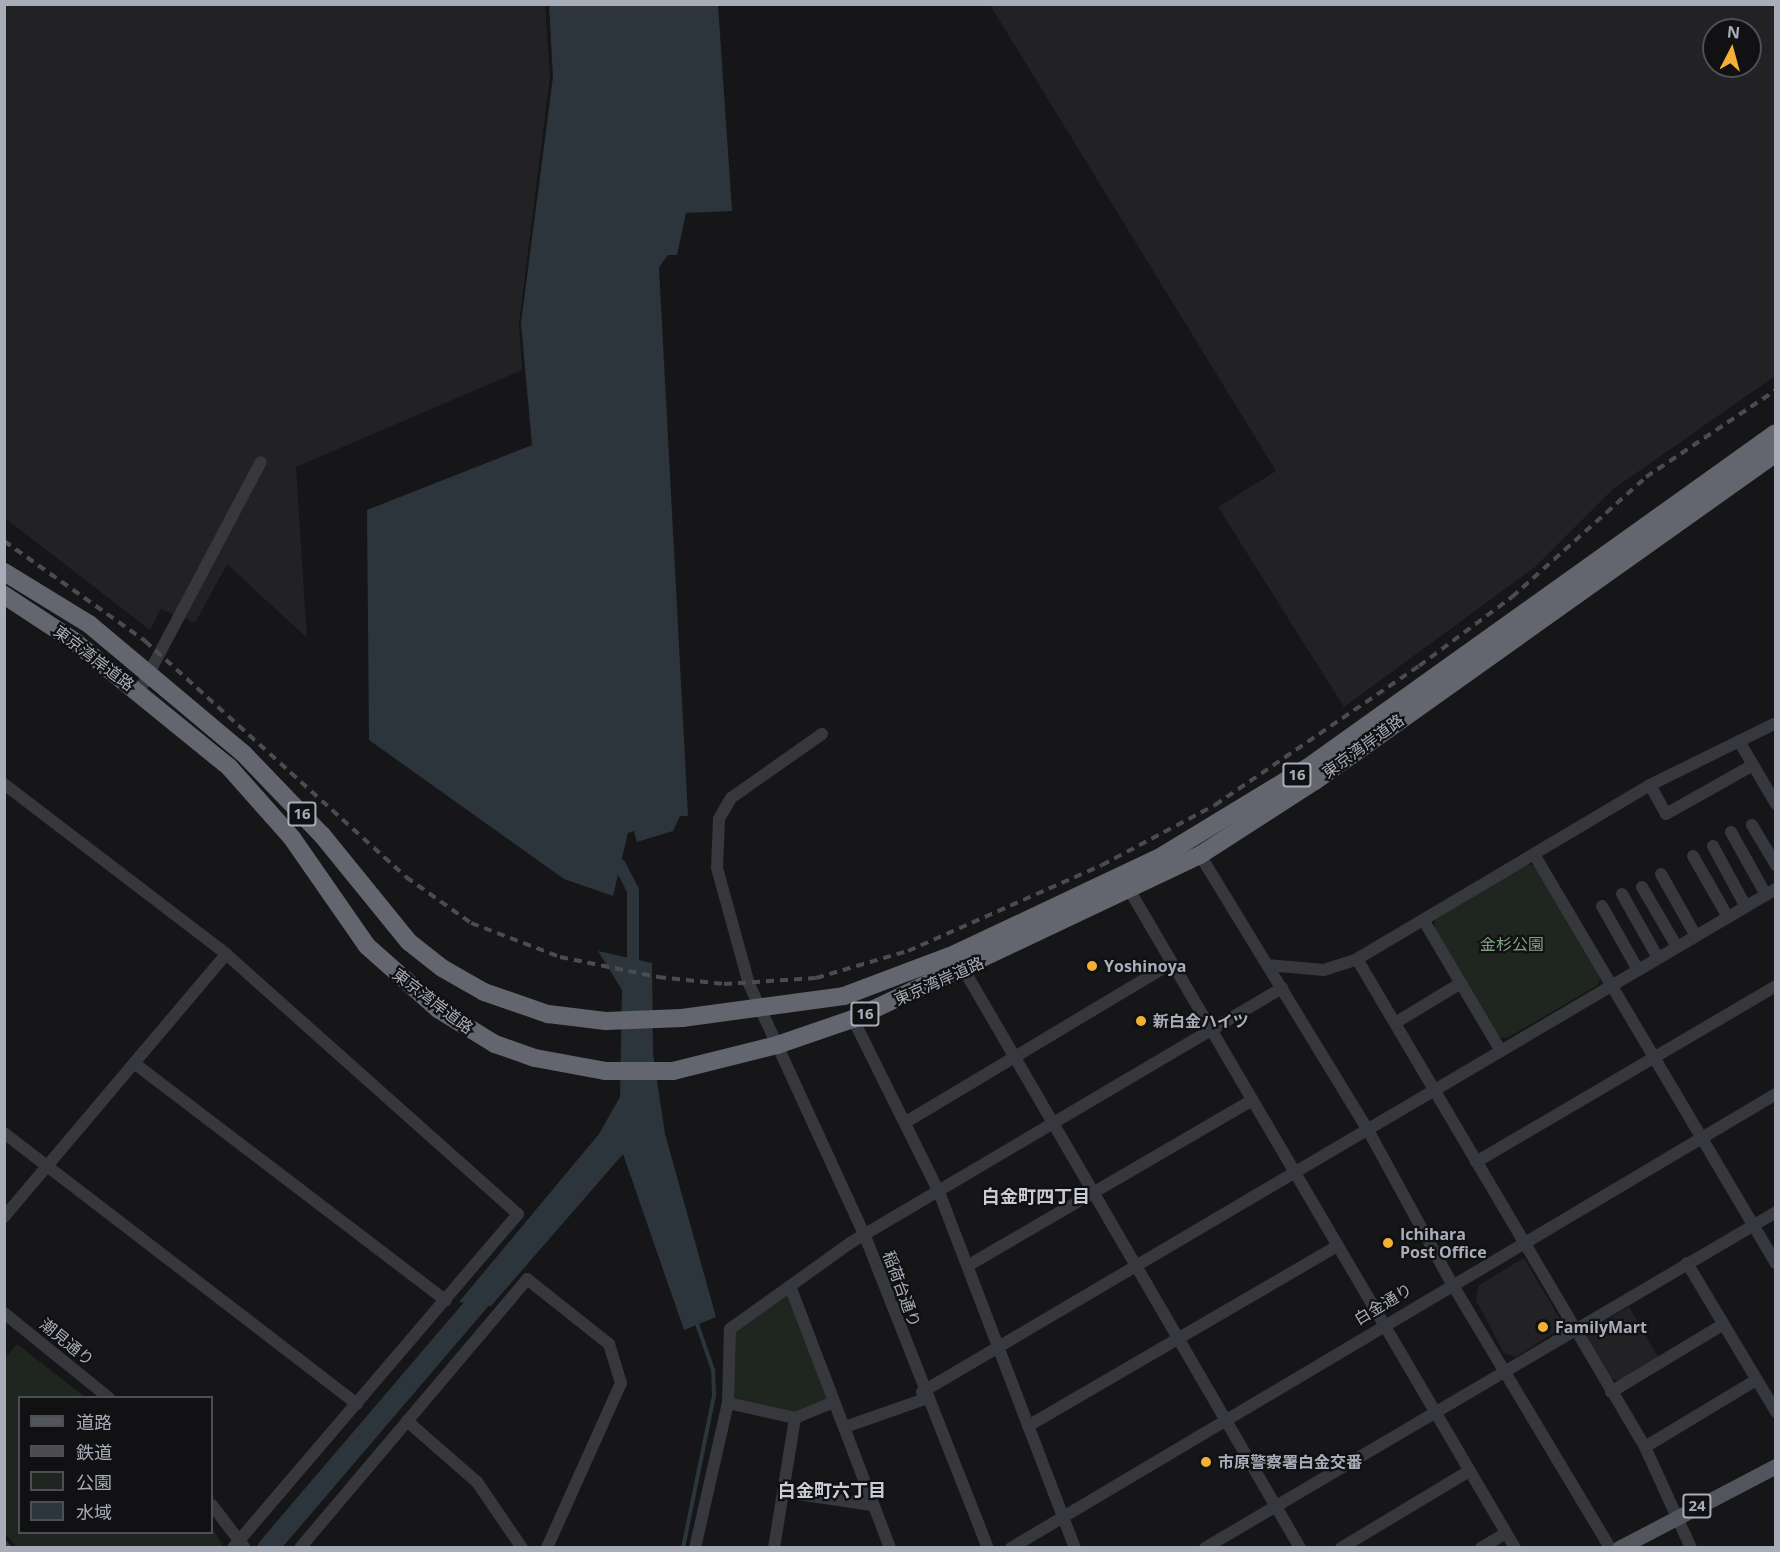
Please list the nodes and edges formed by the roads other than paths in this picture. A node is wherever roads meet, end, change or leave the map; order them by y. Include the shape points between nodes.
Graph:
1 (1776, 433) edge
2 (1776, 453) edge
3 (261, 462) dead end
4 (4, 572) edge
5 (4, 595) edge
6 (149, 673) junction
7 (139, 692) junction
8 (1776, 723) edge
9 (822, 734) dead end
10 (1739, 741) junction
11 (1753, 765) junction
12 (4, 784) edge
13 (1650, 785) junction
14 (1776, 804) edge
15 (1752, 825) dead end
16 (1731, 832) dead end
17 (1713, 846) dead end
18 (1200, 855) junction
19 (1535, 856) junction
20 (1694, 856) dead end
21 (1776, 866) edge
22 (1661, 874) dead end
23 (1642, 887) dead end
24 (1130, 891) junction
25 (1771, 892) edge
26 (1622, 894) dead end
27 (1602, 906) dead end
28 (1746, 906) junction
29 (1728, 917) junction
30 (1424, 921) junction
31 (1696, 936) junction
32 (1677, 947) junction
33 (226, 954) junction
34 (955, 954) junction
35 (1659, 958) junction
36 (1357, 959) junction
37 (1172, 963) junction
38 (1267, 964) junction
39 (964, 970) junction
40 (1638, 970) junction
41 (1461, 983) junction
42 (1611, 986) junction
43 (1776, 986) edge
44 (1282, 988) junction
45 (762, 1011) junction
46 (852, 1019) junction
47 (1395, 1023) junction
48 (1211, 1030) junction
49 (777, 1045) junction
50 (1501, 1051) junction
51 (1653, 1057) junction
52 (1014, 1059) junction
53 (134, 1063) junction
54 (1434, 1090) junction
55 (1776, 1094) edge
56 (1252, 1100) junction
57 (906, 1122) junction
58 (1052, 1125) junction
59 (1368, 1130) junction
60 (4, 1133) edge
61 (1700, 1138) junction
62 (1476, 1162) junction
63 (48, 1166) junction
64 (1295, 1172) junction
65 (939, 1192) junction
66 (1092, 1192) junction
67 (1776, 1212) edge
68 (4, 1217) edge
69 (1753, 1225) junction
70 (865, 1236) junction
71 (1522, 1241) junction
72 (1337, 1246) junction
73 (1687, 1263) junction
74 (1776, 1263) edge
75 (969, 1264) junction
76 (1134, 1264) junction
77 (1451, 1282) junction
78 (790, 1286) junction
79 (446, 1301) junction
80 (4, 1313) edge
81 (1382, 1323) junction
82 (1722, 1325) junction
83 (1574, 1329) junction
84 (1179, 1336) junction
85 (997, 1345) junction
86 (1503, 1370) junction
87 (1756, 1380) junction
88 (1611, 1392) junction
89 (924, 1395) junction
90 (108, 1396) edge
91 (834, 1402) junction
92 (728, 1403) junction
93 (357, 1404) junction
94 (1435, 1411) junction
95 (1776, 1412) edge
96 (795, 1418) junction
97 (1225, 1418) junction
98 (407, 1420) junction
99 (1028, 1426) junction
100 (845, 1427) junction
101 (1645, 1447) junction
102 (1776, 1466) edge
103 (1469, 1471) junction
104 (784, 1492) junction
105 (872, 1505) junction
106 (213, 1506) edge
107 (1277, 1506) junction
108 (1061, 1514) junction
109 (1680, 1515) junction
110 (1506, 1533) junction
111 (239, 1545) edge
112 (300, 1548) edge
113 (522, 1548) edge
114 (547, 1548) edge
115 (695, 1548) edge
116 (774, 1548) edge
117 (890, 1548) edge
118 (988, 1548) edge
119 (1011, 1548) edge
120 (1075, 1548) edge
121 (1204, 1548) edge
122 (1300, 1548) edge
123 (1341, 1548) edge
124 (1481, 1548) edge
125 (1515, 1548) edge
126 (1610, 1548) edge
127 (1619, 1548) edge
128 (1691, 1548) edge

1 - 34 highway, 東京湾岸道路 / 16 via 1264,797 1111,883
2 - 18 highway, 東京湾岸道路 / 16 via 1315,781
3 - 6 street
4 - 6 highway, 東京湾岸道路 / 16 via 88,624
5 - 7 highway, 東京湾岸道路 / 16
6 - 7 street
6 - 45 highway, 東京湾岸道路 / 16 via 243,753 322,834 409,942 442,968 524,1008 606,1021
7 - 49 highway, 東京湾岸道路 / 16 via 261,798 367,946 424,998 506,1048 605,1071 688,1069
8 - 10 street
9 - 45 street, 稲荷台通り via 731,798 719,819 717,868 728,915
10 - 11 street
10 - 13 street
11 - 13 street via 1666,814
11 - 14 street
12 - 33 street
13 - 19 street
15 - 21 street
16 - 25 street
17 - 28 street
18 - 24 highway, 東京湾岸道路 / 16
18 - 38 street
19 - 30 street
19 - 42 street
20 - 29 street
22 - 31 street
23 - 32 street
24 - 37 street
24 - 39 highway, 東京湾岸道路 / 16
25 - 28 street
26 - 35 street
27 - 40 street
28 - 29 street
29 - 31 street
30 - 36 street
30 - 41 street
31 - 32 street
32 - 35 street
33 - 53 street
33 - 79 street via 518,1214
34 - 39 street
34 - 45 highway, 東京湾岸道路 / 16 via 844,996
35 - 40 street
36 - 38 street via 1324,970
36 - 47 street
37 - 48 street
37 - 52 street
38 - 44 street
39 - 46 highway, 東京湾岸道路 / 16
39 - 52 street
40 - 42 street
41 - 47 street
41 - 50 street
42 - 50 street
42 - 51 street
43 - 51 street
44 - 48 street
44 - 59 street
45 - 49 street, 稲荷台通り
46 - 49 highway, 東京湾岸道路 / 16
46 - 57 street
47 - 54 street
48 - 56 street
48 - 58 street
49 - 70 street, 稲荷台通り
50 - 54 street
51 - 61 street
51 - 62 street
52 - 57 street
52 - 58 street
53 - 63 street
53 - 79 street
54 - 59 street
54 - 62 street
55 - 61 street, 白金通り
56 - 64 street
56 - 66 street
57 - 65 street
58 - 65 street
58 - 66 street
59 - 64 street
59 - 77 street
60 - 63 street
61 - 69 street
61 - 71 street, 白金通り
62 - 71 street
63 - 68 street
63 - 93 street
64 - 72 street
64 - 76 street
65 - 70 street
65 - 75 street
66 - 75 street
66 - 76 street
67 - 69 street
69 - 73 street
69 - 74 street
70 - 78 street
70 - 89 street, 稲荷台通り
71 - 77 street, 白金通り
71 - 83 street
72 - 81 street
72 - 84 street
73 - 82 street
73 - 83 street
75 - 85 street
76 - 84 street
76 - 85 street
77 - 81 street, 白金通り
77 - 86 street
78 - 91 street
78 - 92 street via 730,1329
79 - 93 street
80 - 90 street, 潮見通り
81 - 94 street
81 - 97 street, 白金通り
82 - 87 street
82 - 88 street
83 - 86 street
83 - 88 street
84 - 97 street
84 - 99 street
85 - 89 street
85 - 99 street
86 - 94 street
86 - 126 street
87 - 95 street
87 - 101 street
88 - 101 street
89 - 100 street
89 - 118 street, 稲荷台通り
91 - 96 street
91 - 100 street
92 - 96 street
92 - 115 street
93 - 111 street
94 - 103 street
94 - 107 street
96 - 104 street
97 - 107 street
97 - 108 street, 白金通り
98 - 112 street
98 - 113 street via 477,1482
98 - 114 street via 527,1279 609,1344 621,1383
99 - 108 street
100 - 105 street
101 - 109 street
102 - 109 main road, 24
103 - 110 street
103 - 123 street
104 - 105 street
104 - 116 street
105 - 117 street
106 - 111 street
107 - 121 street
107 - 122 street
108 - 119 street, 白金通り
108 - 120 street
109 - 127 main road, 24
109 - 128 street
110 - 124 street
110 - 125 street

